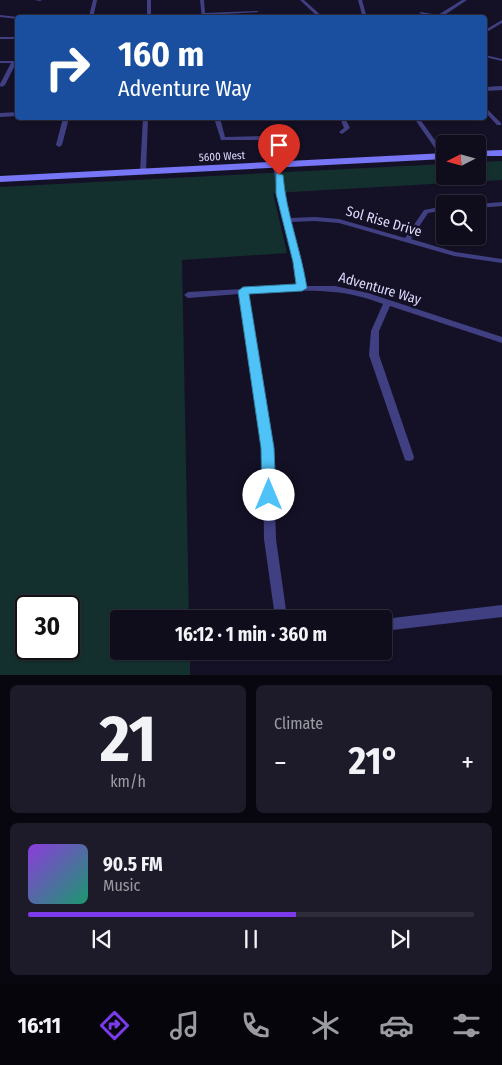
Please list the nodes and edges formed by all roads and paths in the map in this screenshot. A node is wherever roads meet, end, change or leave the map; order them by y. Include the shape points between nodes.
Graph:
1 (95, 0) edge
2 (149, 0) edge
3 (202, 0) edge
4 (302, 0) edge
5 (360, 0) edge
6 (465, 0) edge
7 (257, 12) dead end
8 (422, 13) dead end
9 (91, 15) edge
10 (149, 15) edge
11 (204, 15) edge
12 (217, 15) edge
13 (319, 15) edge
14 (364, 15) edge
15 (430, 15) edge
16 (440, 15) edge
17 (0, 16) edge
18 (15, 18) edge
19 (502, 21) edge
20 (487, 31) edge
21 (0, 38) edge
22 (15, 38) edge
23 (487, 56) edge
24 (502, 60) edge
25 (0, 62) edge
26 (15, 62) edge
27 (15, 64) edge
28 (2, 85) dead end
29 (502, 88) edge
30 (487, 89) edge
31 (487, 111) edge
32 (0, 114) edge
33 (15, 114) edge
34 (65, 120) edge
35 (145, 120) edge
36 (217, 120) edge
37 (344, 120) edge
38 (418, 120) edge
39 (498, 124) dead end
40 (342, 132) dead end
41 (265, 138) dead end
42 (59, 145) dead end
43 (436, 145) edge
44 (502, 153) edge
45 (486, 154) edge
46 (436, 156) edge
47 (276, 165) junction
48 (143, 172) junction
49 (0, 179) edge
50 (502, 204) edge
51 (486, 205) edge
52 (436, 210) edge
53 (287, 220) junction
54 (407, 240) junction
55 (502, 261) edge
56 (302, 288) junction
57 (243, 291) junction
58 (188, 294) dead end
59 (387, 303) junction
60 (502, 340) edge
61 (409, 456) dead end
62 (280, 610) edge
63 (502, 612) edge
64 (392, 624) edge

1 - 9 street
2 - 10 street
3 - 11 street
4 - 13 street
5 - 14 street
6 - 16 street
7 - 12 street
8 - 15 street
17 - 18 street
19 - 20 street
21 - 22 street
23 - 24 street
25 - 26 street
27 - 28 street
29 - 30 street
31 - 39 street
32 - 33 street
34 - 42 street
35 - 48 street
36 - 41 street via 223,138
37 - 40 street via 346,128
38 - 43 street
44 - 45 main road
46 - 47 main road, 5600 West
47 - 48 main road, 5600 West
47 - 53 street
48 - 49 main road, 5600 West
50 - 51 street
52 - 54 street via 424,212
53 - 54 street, Sol Rise Drive via 339,221
53 - 56 street
54 - 55 street, Sol Rise Drive via 462,256
56 - 57 street, Adventure Way
56 - 59 street, Adventure Way via 340,290
57 - 58 street, Adventure Way
57 - 62 street via 268,448 270,539
59 - 60 street, Adventure Way
59 - 61 street via 375,331 374,355
63 - 64 street

